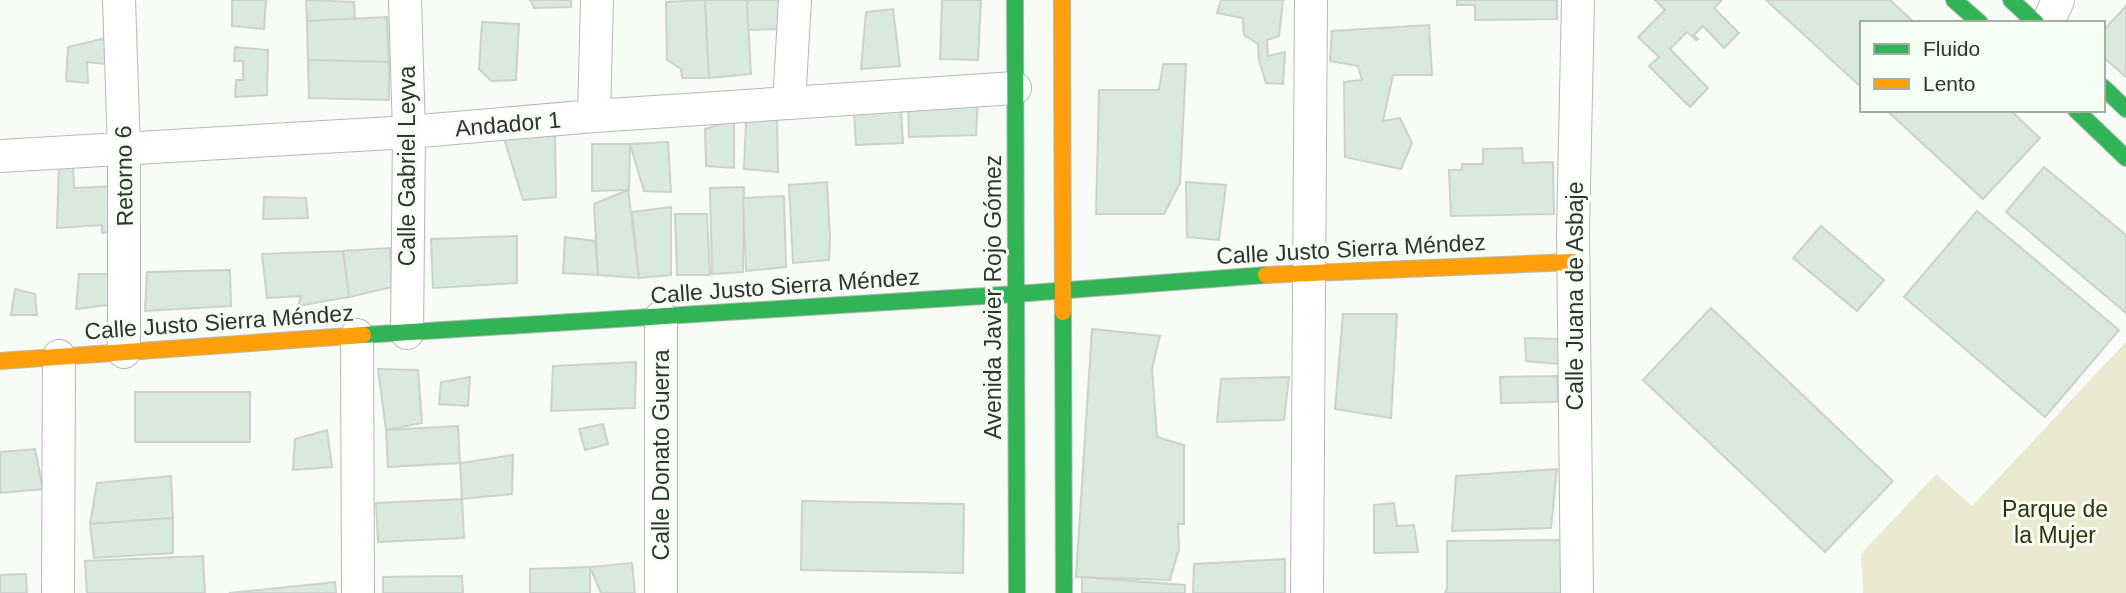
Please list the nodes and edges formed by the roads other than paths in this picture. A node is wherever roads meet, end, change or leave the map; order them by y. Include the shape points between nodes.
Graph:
1 (118, 0) edge
2 (405, 0) edge
3 (597, 0) edge
4 (795, 0) edge
5 (1015, 0) edge
6 (1062, 0) edge
7 (1311, 0) edge
8 (1578, 0) edge
9 (1954, 0) edge
10 (2011, 0) edge
11 (2058, 0) edge
12 (1978, 21) edge
13 (2034, 21) edge
14 (2049, 21) edge
15 (1016, 88) junction
16 (2105, 89) edge
17 (789, 103) junction
18 (2126, 109) edge
19 (2078, 112) edge
20 (594, 116) junction
21 (409, 132) junction
22 (124, 148) junction
23 (0, 156) edge
24 (2126, 158) edge
25 (1573, 262) junction
26 (1308, 272) junction
27 (1063, 289) junction
28 (1016, 294) junction
29 (661, 317) junction
30 (407, 333) junction
31 (357, 335) junction
32 (124, 352) junction
33 (59, 356) junction
34 (0, 361) edge
35 (58, 593) edge
36 (358, 593) edge
37 (661, 593) edge
38 (1017, 593) edge
39 (1064, 593) edge
40 (1307, 593) edge
41 (1577, 593) edge

1 - 22 street, Retorno 6
2 - 21 street, Calle Gabriel Leyva
3 - 20 street
4 - 17 street
5 - 15 street, Avenida Javier Rojo Gómez
6 - 27 street
7 - 26 street
8 - 25 street, Calle Juana de Asbaje
9 - 12 street
10 - 13 street
11 - 14 street
15 - 17 street, Andador 1
15 - 28 street, Avenida Javier Rojo Gómez
16 - 18 street
17 - 20 street, Andador 1
19 - 24 street
20 - 21 street, Andador 1
21 - 22 street, Andador 1
21 - 30 street, Calle Gabriel Leyva
22 - 23 street, Andador 1
22 - 32 street, Retorno 6
25 - 26 street, Calle Justo Sierra Méndez
25 - 41 street, Calle Juana de Asbaje
26 - 27 street, Calle Justo Sierra Méndez
26 - 40 street
27 - 28 street, Calle Justo Sierra Méndez
27 - 39 street
28 - 29 street, Calle Justo Sierra Méndez
28 - 38 street, Avenida Javier Rojo Gómez
29 - 30 street, Calle Justo Sierra Méndez
29 - 37 street, Calle Donato Guerra
30 - 31 street, Calle Justo Sierra Méndez
31 - 32 street, Calle Justo Sierra Méndez
31 - 36 street
32 - 33 street, Calle Justo Sierra Méndez
33 - 34 street, Calle Justo Sierra Méndez
33 - 35 street

